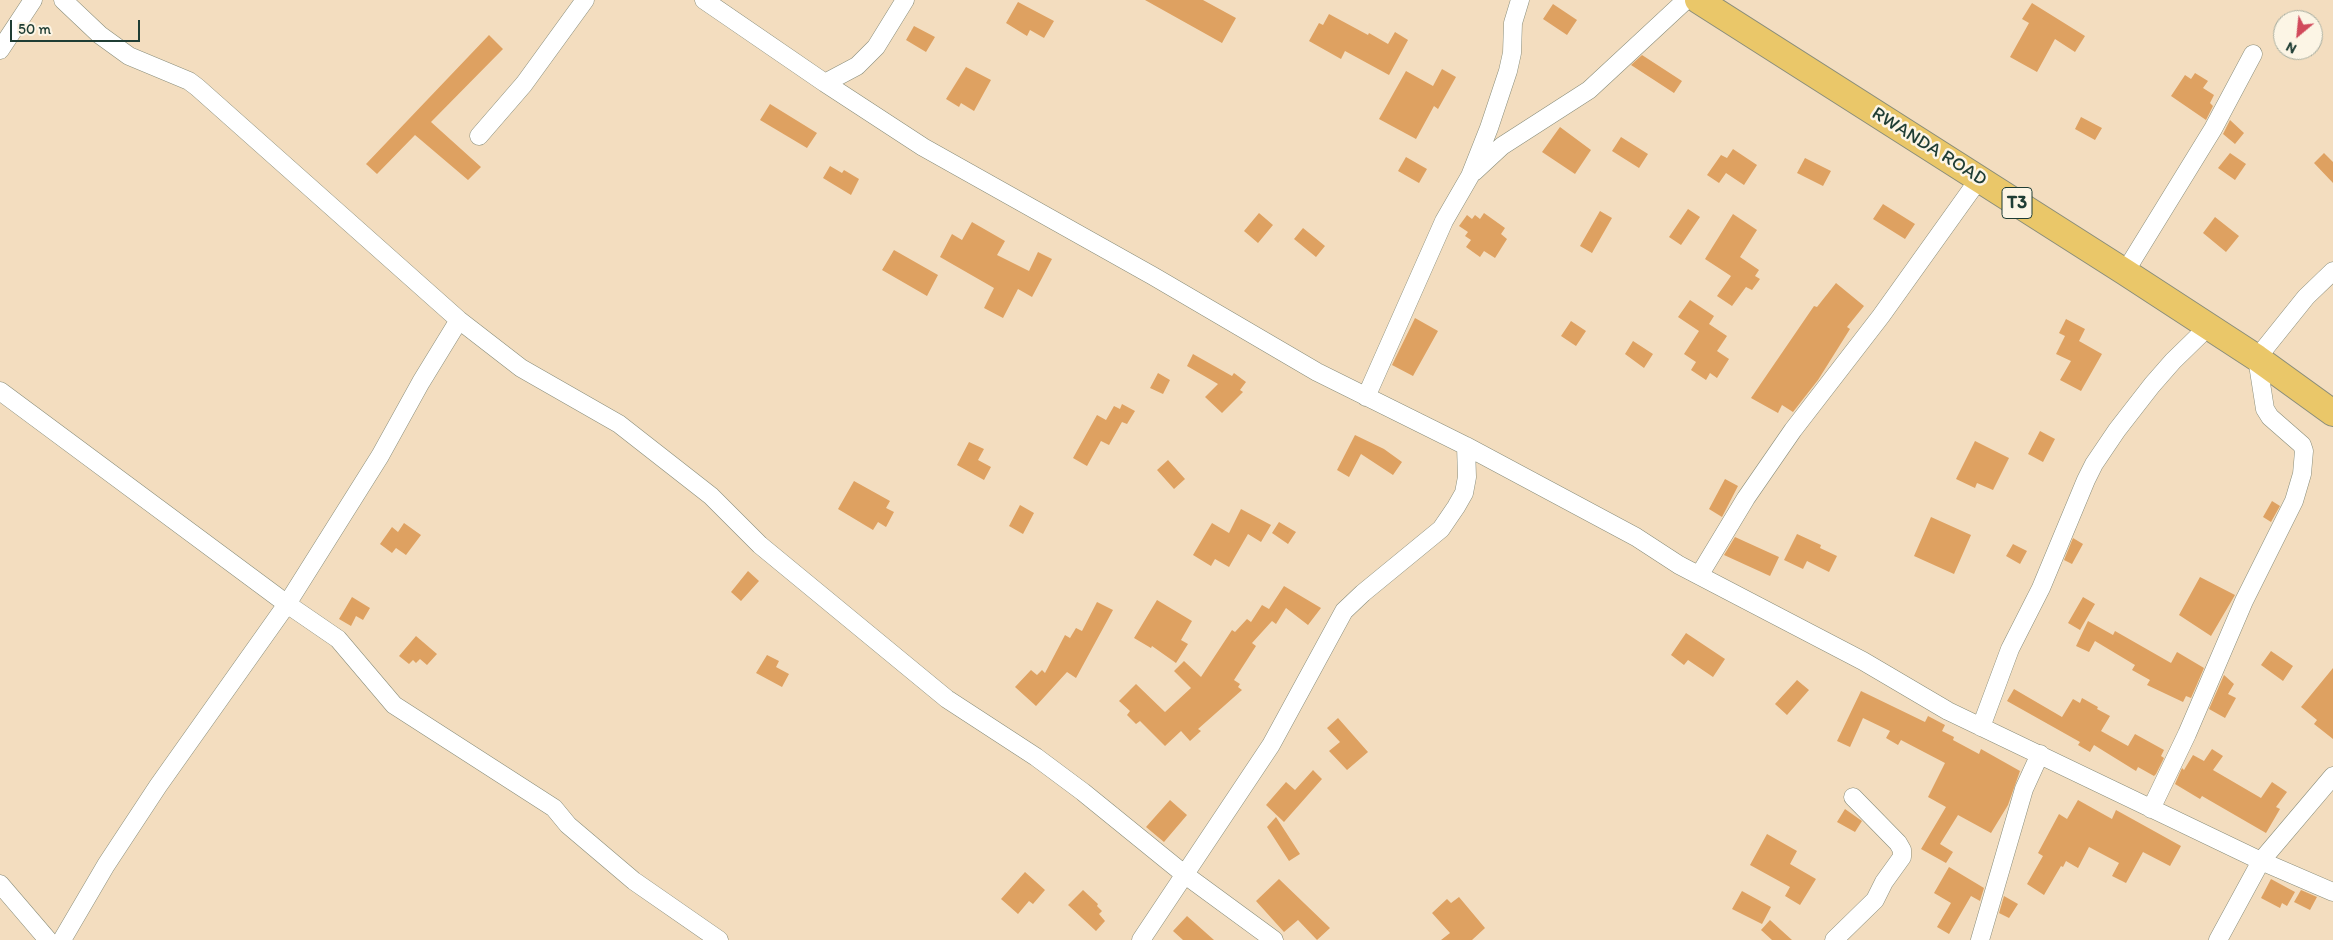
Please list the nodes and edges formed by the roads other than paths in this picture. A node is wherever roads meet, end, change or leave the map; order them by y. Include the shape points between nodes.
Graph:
1 (32, 0) edge
2 (63, 0) edge
3 (585, 0) edge
4 (704, 0) edge
5 (905, 0) edge
6 (1520, 0) edge
7 (1686, 0) edge
8 (1698, 0) edge
9 (0, 50) edge
10 (2253, 54) dead end
11 (825, 83) junction
12 (480, 136) dead end
13 (1470, 176) junction
14 (1979, 179) junction
15 (2333, 271) edge
16 (2125, 272) junction
17 (459, 320) junction
18 (2209, 326) junction
19 (2257, 358) junction
20 (0, 391) edge
21 (1366, 397) junction
22 (2333, 413) edge
23 (1466, 446) junction
24 (1700, 574) junction
25 (288, 604) junction
26 (1981, 727) junction
27 (2040, 754) junction
28 (2333, 776) edge
29 (1854, 796) dead end
30 (2151, 809) junction
31 (2261, 861) junction
32 (1184, 874) junction
33 (0, 884) edge
34 (2333, 892) edge
35 (48, 940) edge
36 (62, 940) edge
37 (719, 940) edge
38 (1141, 940) edge
39 (1274, 940) edge
40 (1834, 940) edge
41 (1980, 940) edge
42 (2218, 940) edge

1 - 9 street
2 - 17 street via 100,35 129,56 197,87
3 - 12 street via 524,84
4 - 11 street
5 - 11 street via 876,47 858,66
6 - 13 street via 1502,92
7 - 13 street via 1590,90 1502,146
8 - 14 highway, RWANDA ROAD / T3
10 - 16 street via 2213,129
11 - 21 street via 923,147
13 - 21 street via 1444,221
14 - 16 highway, RWANDA ROAD / T3
14 - 24 street via 1881,316 1793,430 1746,498
15 - 19 street via 2306,297
16 - 18 highway, RWANDA ROAD / T3
17 - 25 street
17 - 32 street via 521,368 619,424 674,466 711,496 760,545 947,699 1044,762
18 - 19 highway, RWANDA ROAD / T3
18 - 26 street via 2152,385 2094,464 2041,588 2010,649
19 - 22 highway, RWANDA ROAD / T3
19 - 30 street via 2265,409 2302,446 2302,474 2294,501 2244,601
20 - 25 street
21 - 23 street
23 - 24 street
23 - 32 street via 1467,476 1464,493 1456,507 1440,529 1344,611 1270,745
24 - 26 street
25 - 36 street via 158,786
25 - 37 street via 338,639 394,705 554,808 568,825 634,881
26 - 27 street
27 - 30 street
27 - 41 street via 2024,789
28 - 31 street
29 - 40 street via 1898,843 1902,857 1875,900
30 - 31 street
31 - 34 street
31 - 42 street
32 - 38 street
32 - 39 street
33 - 35 street

